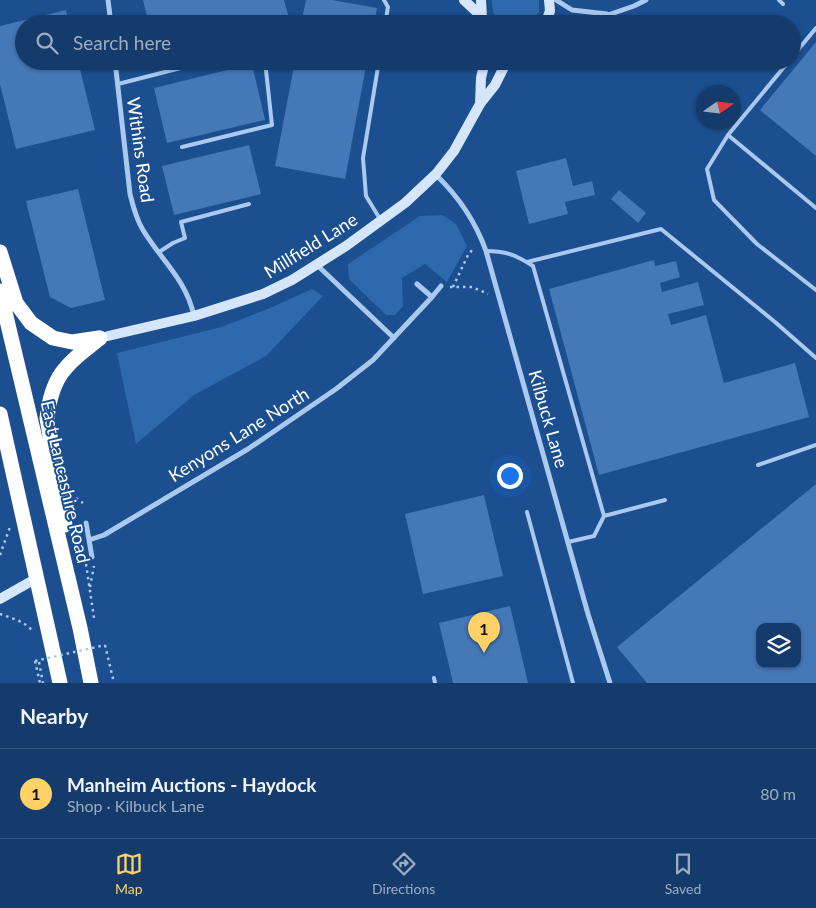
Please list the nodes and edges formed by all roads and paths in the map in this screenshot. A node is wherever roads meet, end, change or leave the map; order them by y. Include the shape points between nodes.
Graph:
1 (108, 0) edge
2 (384, 0) edge
3 (464, 0) edge
4 (481, 0) edge
5 (549, 0) edge
6 (556, 0) edge
7 (646, 0) edge
8 (110, 15) edge
9 (386, 15) edge
10 (479, 15) edge
11 (483, 15) edge
12 (548, 15) edge
13 (610, 15) joint
14 (816, 28) edge
15 (801, 46) edge
16 (116, 70) edge
17 (173, 70) edge
18 (267, 70) edge
19 (378, 70) edge
20 (483, 70) edge
21 (503, 70) edge
22 (782, 70) edge
23 (118, 84) junction
24 (480, 104) junction
25 (728, 135) junction
26 (182, 147) dead end
27 (436, 174) junction
28 (249, 204) dead end
29 (816, 208) edge
30 (381, 221) junction
31 (473, 249) dead end
32 (486, 250) junction
33 (0, 252) edge
34 (159, 252) junction
35 (527, 262) junction
36 (318, 266) junction
37 (417, 284) dead end
38 (441, 286) joint
39 (453, 287) junction
40 (816, 290) edge
41 (0, 291) edge
42 (432, 297) junction
43 (502, 304) junction
44 (194, 316) junction
45 (104, 337) junction
46 (394, 338) junction
47 (816, 358) edge
48 (0, 414) edge
49 (816, 445) edge
50 (758, 465) dead end
51 (73, 496) dead end
52 (665, 500) dead end
53 (83, 503) dead end
54 (527, 512) dead end
55 (604, 516) junction
56 (12, 522) dead end
57 (86, 523) dead end
58 (89, 540) junction
59 (568, 542) junction
60 (0, 555) edge
61 (92, 557) joint
62 (37, 578) junction
63 (89, 589) dead end
64 (0, 599) edge
65 (0, 614) edge
66 (80, 628) junction
67 (35, 636) dead end
68 (40, 658) dead end
69 (41, 683) edge
70 (60, 683) edge
71 (91, 683) edge
72 (114, 683) edge
73 (573, 683) edge
74 (610, 683) edge

1 - 8 street
2 - 9 lane via 388,6
3 - 10 street
4 - 11 street
5 - 12 street
6 - 13 street via 572,10
7 - 13 street
14 - 15 lane
16 - 23 street, Withins Road
17 - 23 lane
18 - 26 lane via 272,125
19 - 30 lane via 363,158 366,196
20 - 24 street, Millfield Lane
21 - 24 street, Millfield Lane
22 - 25 lane
23 - 34 street, Withins Road via 130,194 143,231
24 - 27 street, Millfield Lane via 454,151
25 - 29 lane
25 - 40 lane via 707,169 714,200 757,244
27 - 30 street, Millfield Lane via 406,203
27 - 32 street, Kilbuck Lane via 468,212
28 - 34 lane via 181,222 186,238
30 - 36 street, Millfield Lane
31 - 39 path
32 - 35 lane via 503,251
32 - 43 street, Kilbuck Lane
33 - 45 highway via 16,303 31,323 53,338 72,342
34 - 44 street, Withins Road via 186,291
35 - 47 lane via 661,229
35 - 55 lane via 533,266
36 - 44 street, Millfield Lane via 263,294
36 - 46 street
37 - 42 street
38 - 39 path
38 - 42 street, Kenyons Lane North
39 - 43 path via 477,288
41 - 66 highway, East Lancashire Road
42 - 46 street, Kenyons Lane North
43 - 59 street, Kilbuck Lane
44 - 45 street, Millfield Lane
45 - 66 highway via 59,376 51,395 48,418
46 - 58 street, Kenyons Lane North via 373,360 336,389 255,444 104,535
48 - 62 highway
49 - 50 lane
51 - 53 path
52 - 55 lane
54 - 73 lane
55 - 59 lane via 594,536
56 - 60 path
57 - 58 street
58 - 61 street
59 - 74 street, Kilbuck Lane
61 - 63 path via 94,568
62 - 64 street
62 - 70 highway
65 - 67 path via 31,628
66 - 71 highway, East Lancashire Road
68 - 69 path
69 - 72 path, bridge via 35,661 105,645

